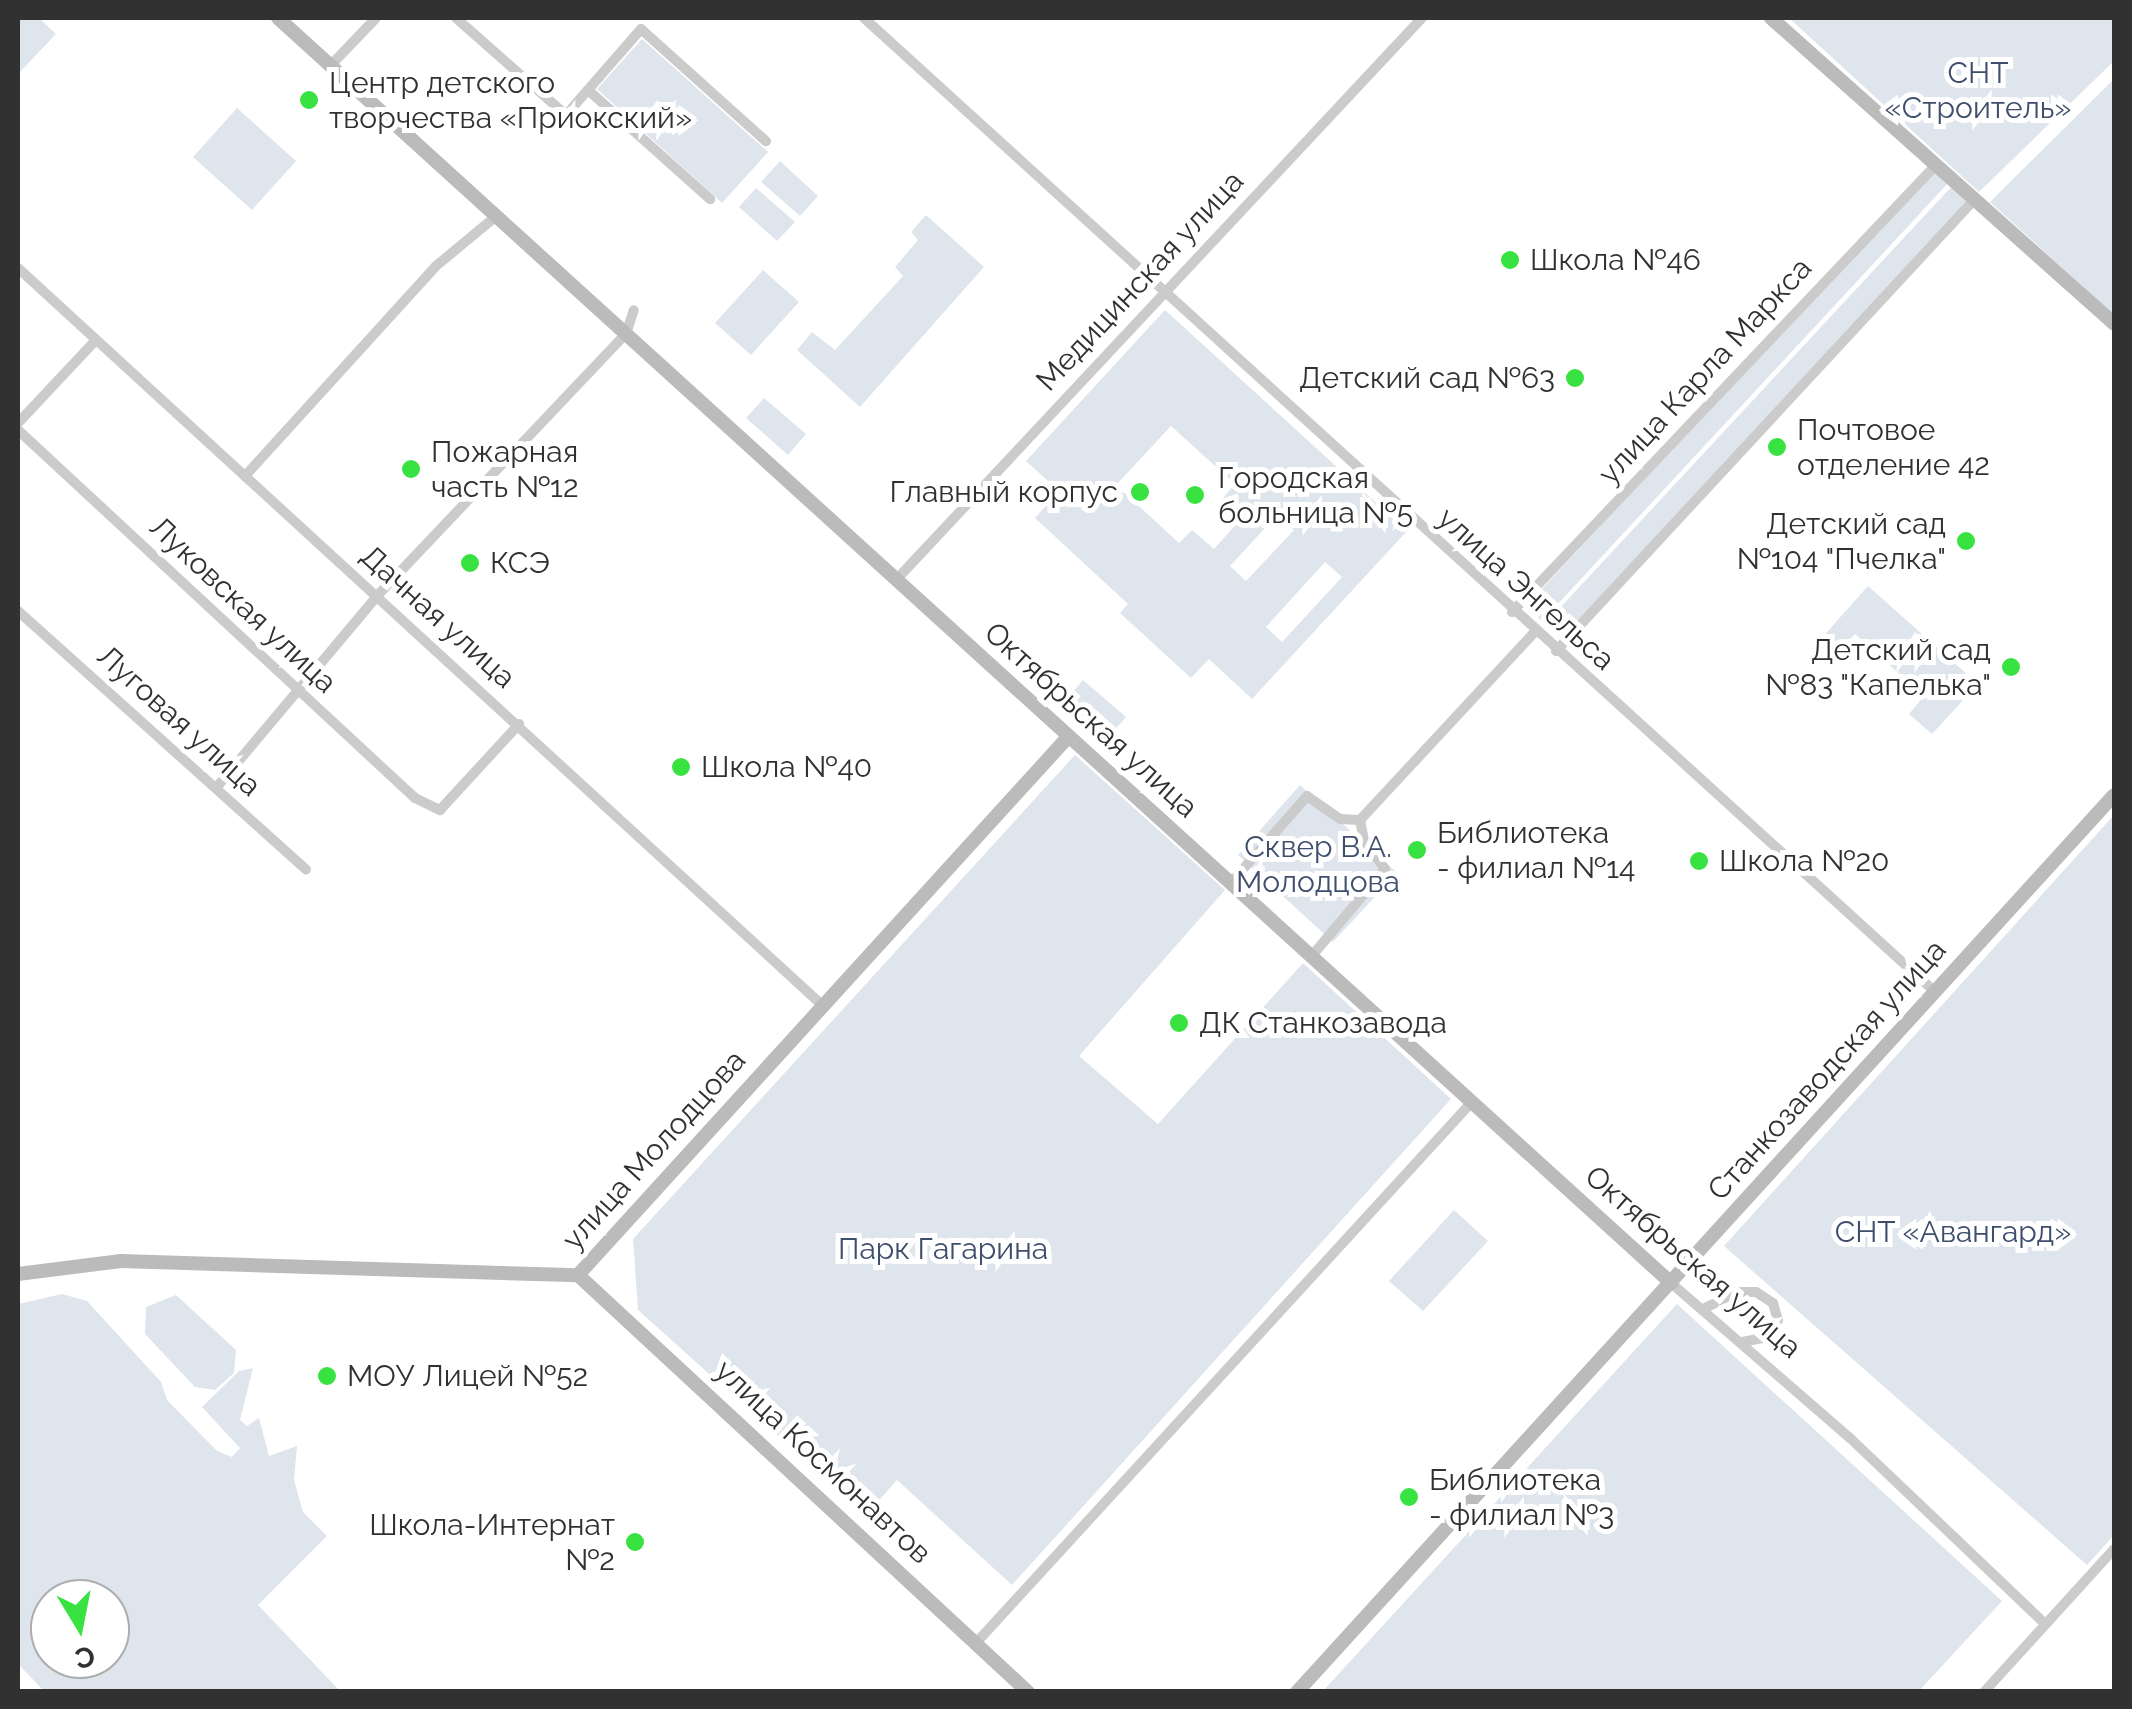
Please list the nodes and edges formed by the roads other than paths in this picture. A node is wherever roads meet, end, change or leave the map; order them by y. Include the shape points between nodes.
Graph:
1 (278, 18) edge
2 (376, 18) edge
3 (456, 18) edge
4 (864, 18) edge
5 (1422, 18) edge
6 (1772, 18) edge
7 (886, 38) junction
8 (876, 48) dead end
9 (331, 65) junction
10 (588, 90) junction
11 (766, 141) dead end
12 (1935, 166) junction
13 (710, 199) dead end
14 (1974, 200) junction
15 (494, 218) junction
16 (18, 268) edge
17 (1165, 293) junction
18 (634, 310) dead end
19 (2114, 324) edge
20 (626, 334) junction
21 (96, 340) junction
22 (18, 426) edge
23 (245, 476) junction
24 (896, 580) junction
25 (377, 596) junction
26 (18, 611) edge
27 (1512, 612) junction
28 (1535, 632) junction
29 (1556, 651) junction
30 (299, 691) junction
31 (519, 724) junction
32 (1068, 737) junction
33 (216, 788) junction
34 (2114, 794) edge
35 (1360, 820) junction
36 (306, 869) dead end
37 (1230, 884) junction
38 (1310, 958) junction
39 (1936, 992) junction
40 (822, 1005) junction
41 (1471, 1104) junction
42 (18, 1274) edge
43 (578, 1274) junction
44 (1670, 1283) junction
45 (1703, 1309) junction
46 (1742, 1342) junction
47 (2114, 1549) edge
48 (2045, 1624) junction
49 (976, 1643) junction
50 (1028, 1692) edge
51 (1297, 1692) edge
52 (1984, 1692) edge

1 - 9 street, Октябрьская улица
2 - 9 street
3 - 10 street via 566,115
4 - 7 street, улица Энгельса
5 - 17 street, Медицинская улица
6 - 12 street
7 - 8 street
7 - 17 street, улица Энгельса
9 - 15 street, Октябрьская улица
10 - 11 street via 641,29
10 - 13 street
12 - 14 street
12 - 27 street, улица Карла Маркса
14 - 19 street
14 - 29 street
15 - 20 street, Октябрьская улица
15 - 23 street via 436,266
16 - 21 street, Дачная улица
17 - 24 street, Медицинская улица
17 - 27 street, улица Энгельса
18 - 20 street
20 - 24 street, Октябрьская улица
20 - 25 street
21 - 22 street
21 - 23 street, Дачная улица
22 - 30 street, Луковская улица
23 - 25 street, Дачная улица
24 - 32 street, Октябрьская улица
25 - 30 street
25 - 31 street, Дачная улица
26 - 33 street, Луговая улица
27 - 28 street, улица Энгельса
28 - 29 street, улица Энгельса
28 - 35 street
29 - 39 street, улица Энгельса
30 - 31 street, Луковская улица via 415,798 440,810
30 - 33 street
31 - 40 street, Дачная улица
32 - 37 street, Октябрьская улица
32 - 40 street, улица Молодцова
33 - 36 street, Луговая улица
34 - 39 street, Станкозаводская улица
35 - 37 street via 1340,819 1307,796
35 - 38 street via 1364,841 1385,870
37 - 38 street, Октябрьская улица
38 - 41 street, Октябрьская улица
39 - 44 street, Станкозаводская улица
40 - 43 street, улица Молодцова
41 - 44 street, Октябрьская улица
41 - 49 street
42 - 43 street, улица Молодцова via 121,1261
43 - 49 street, улица Космонавтов
44 - 45 street, Октябрьская улица
44 - 51 street, Станкозаводская улица
45 - 46 street, Октябрьская улица
45 - 46 street via 1738,1292 1773,1302 1778,1320 1768,1337
46 - 48 street, Октябрьская улица
47 - 48 street
48 - 52 street
49 - 50 street, улица Космонавтов

